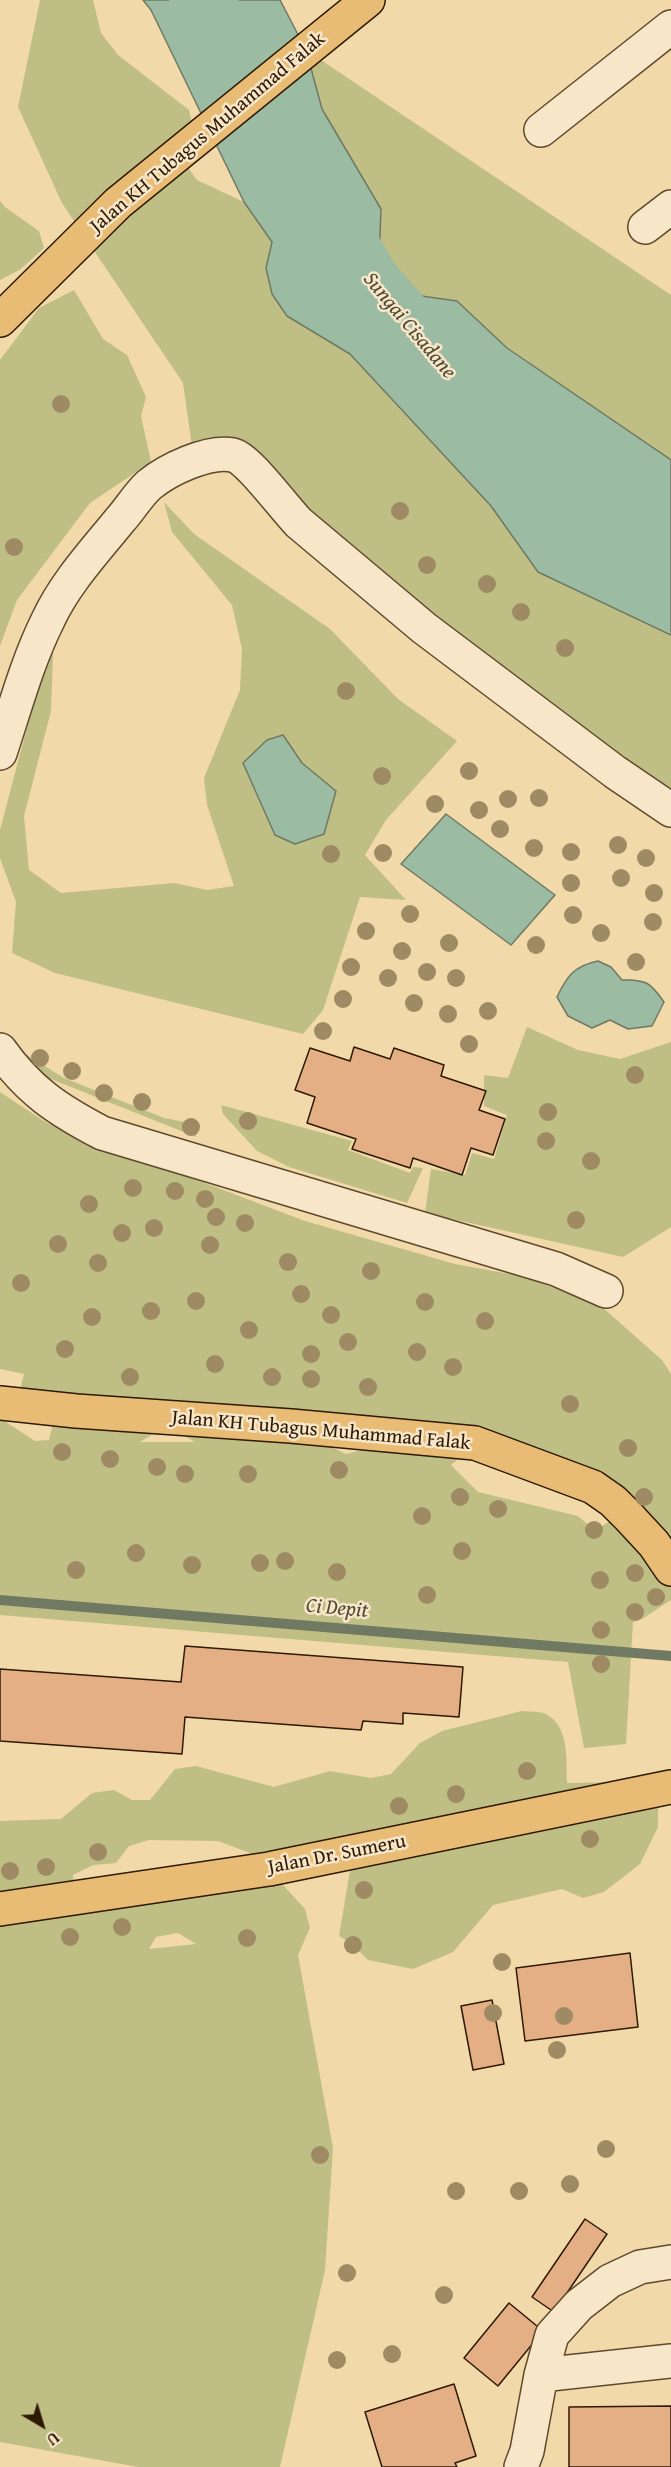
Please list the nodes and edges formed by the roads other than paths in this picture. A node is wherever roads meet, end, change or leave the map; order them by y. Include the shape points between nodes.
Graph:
1 (368, 0) edge
2 (671, 27) edge
3 (541, 130) dead end
4 (671, 207) edge
5 (645, 227) dead end
6 (0, 320) edge
7 (0, 753) edge
8 (671, 810) edge
9 (0, 1050) edge
10 (606, 1291) dead end
11 (0, 1403) edge
12 (671, 1569) edge
13 (671, 1787) edge
14 (0, 1909) edge
15 (671, 2262) edge
16 (671, 2361) edge
17 (541, 2375) junction
18 (521, 2467) edge

1 - 6 main road, Jalan KH Tubagus Muhammad Falak via 118,202
2 - 3 street
4 - 5 street
7 - 8 street via 36,645 49,617 87,562 148,486 167,472 202,458 233,455 247,463 299,523 424,628
9 - 10 street via 38,1093 63,1113 102,1132 556,1269
11 - 12 main road, Jalan KH Tubagus Muhammad Falak via 475,1443 593,1487 614,1501 654,1544
13 - 14 main road, Jalan Dr. Sumeru via 280,1867
15 - 17 street via 640,2267 610,2281 579,2305 552,2335
16 - 17 street
17 - 18 street

